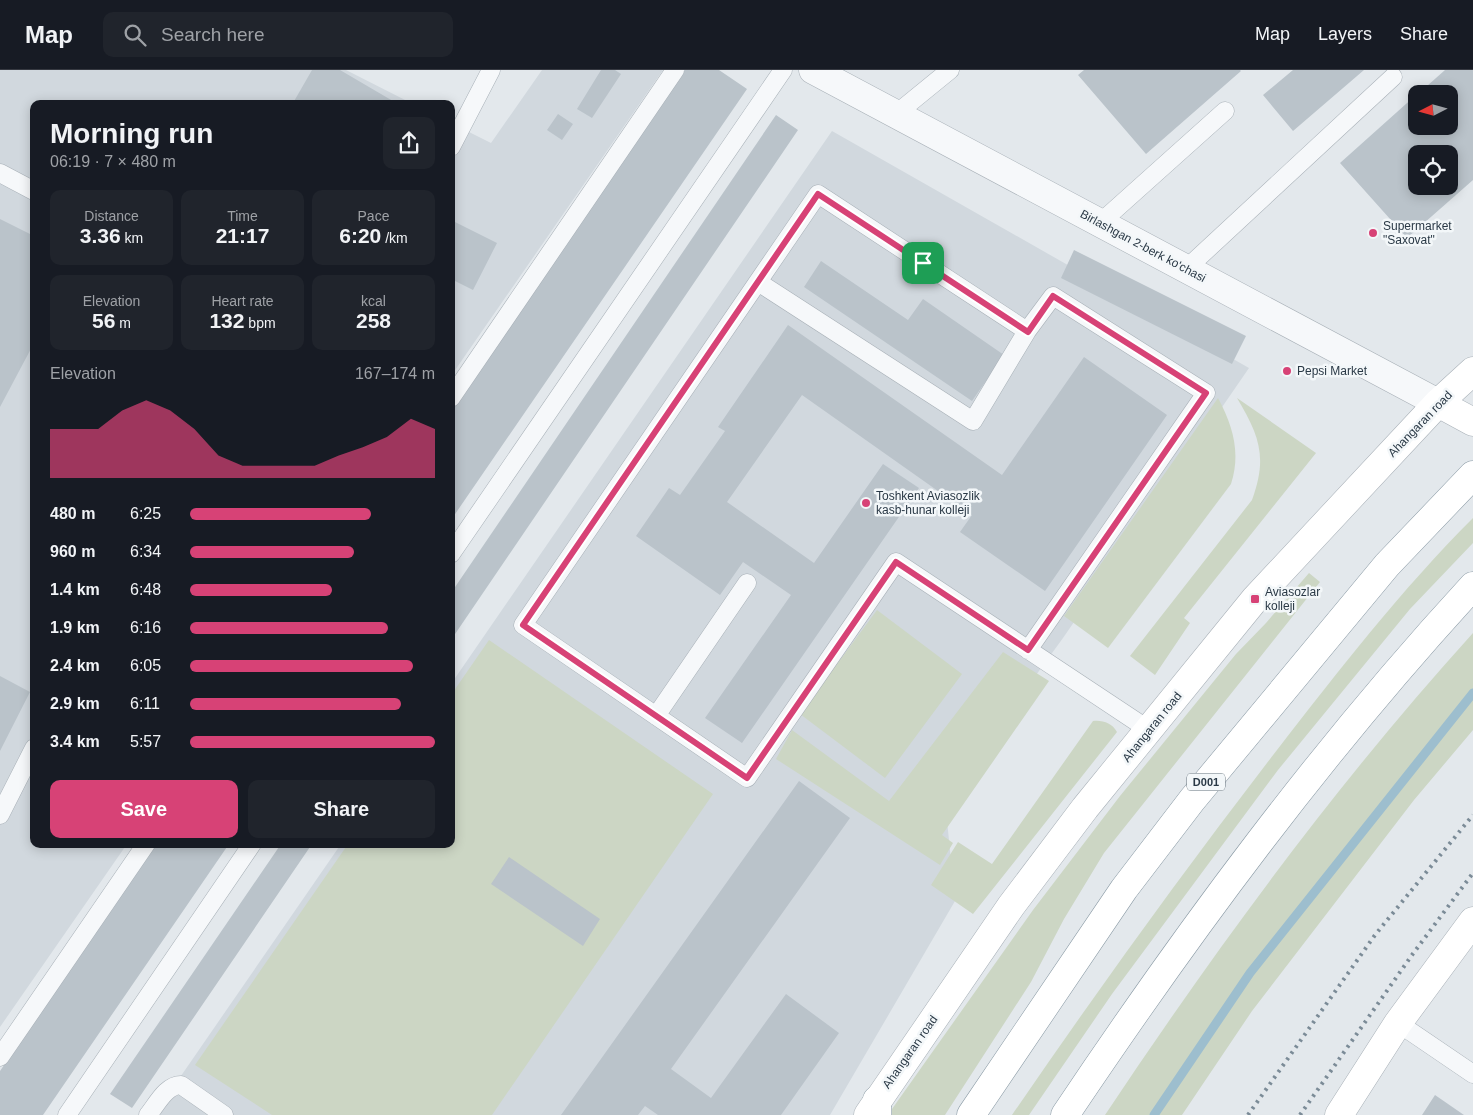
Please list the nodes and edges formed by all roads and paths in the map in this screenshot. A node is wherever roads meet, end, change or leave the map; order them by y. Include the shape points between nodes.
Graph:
1 (491, 70) edge
2 (675, 70) edge
3 (783, 70) edge
4 (813, 70) edge
5 (950, 70) edge
6 (1392, 76) dead end
7 (1225, 111) dead end
8 (896, 114) junction
9 (455, 140) edge
10 (0, 173) edge
11 (30, 188) edge
12 (1100, 223) junction
13 (1186, 269) junction
14 (758, 282) junction
15 (1028, 332) junction
16 (1473, 371) edge
17 (455, 392) edge
18 (1438, 403) junction
19 (1473, 422) edge
20 (1473, 475) edge
21 (455, 548) edge
22 (747, 583) dead end
23 (1473, 586) edge
24 (1028, 650) junction
25 (656, 716) junction
26 (1149, 730) junction
27 (30, 756) edge
28 (0, 815) edge
29 (143, 848) edge
30 (249, 848) edge
31 (1473, 921) edge
32 (1398, 1023) junction
33 (0, 1058) edge
34 (1473, 1074) edge
35 (874, 1110) edge
36 (66, 1115) edge
37 (148, 1115) edge
38 (224, 1115) edge
39 (971, 1115) edge
40 (1065, 1115) edge
41 (1339, 1115) edge

1 - 9 lane
2 - 17 lane
3 - 21 lane
4 - 8 street, Birlashgan 2-berk ko'chasi
5 - 8 lane
6 - 13 lane
7 - 12 lane
8 - 12 street, Birlashgan 2-berk ko'chasi
10 - 11 lane
12 - 13 street, Birlashgan 2-berk ko'chasi
13 - 18 street, Birlashgan 2-berk ko'chasi
14 - 15 lane via 818,194
14 - 15 lane via 973,421
14 - 25 lane via 523,625
15 - 24 lane via 1053,296 1206,393
16 - 18 main road, Ahangaran road
18 - 19 main road, Birlashgan 2-berk ko'chasi
18 - 26 main road, Ahangaran road via 1255,600
20 - 39 main road, D001 via 1387,565 1192,800 1124,889
22 - 25 lane
23 - 40 main road via 1342,736 1114,1041
24 - 25 lane via 896,562 747,778
24 - 26 lane
26 - 35 main road, Ahangaran road via 1011,906
27 - 28 lane
29 - 33 lane
30 - 36 lane
31 - 32 main road
32 - 34 lane
32 - 41 main road
37 - 38 lane via 168,1089 181,1084

